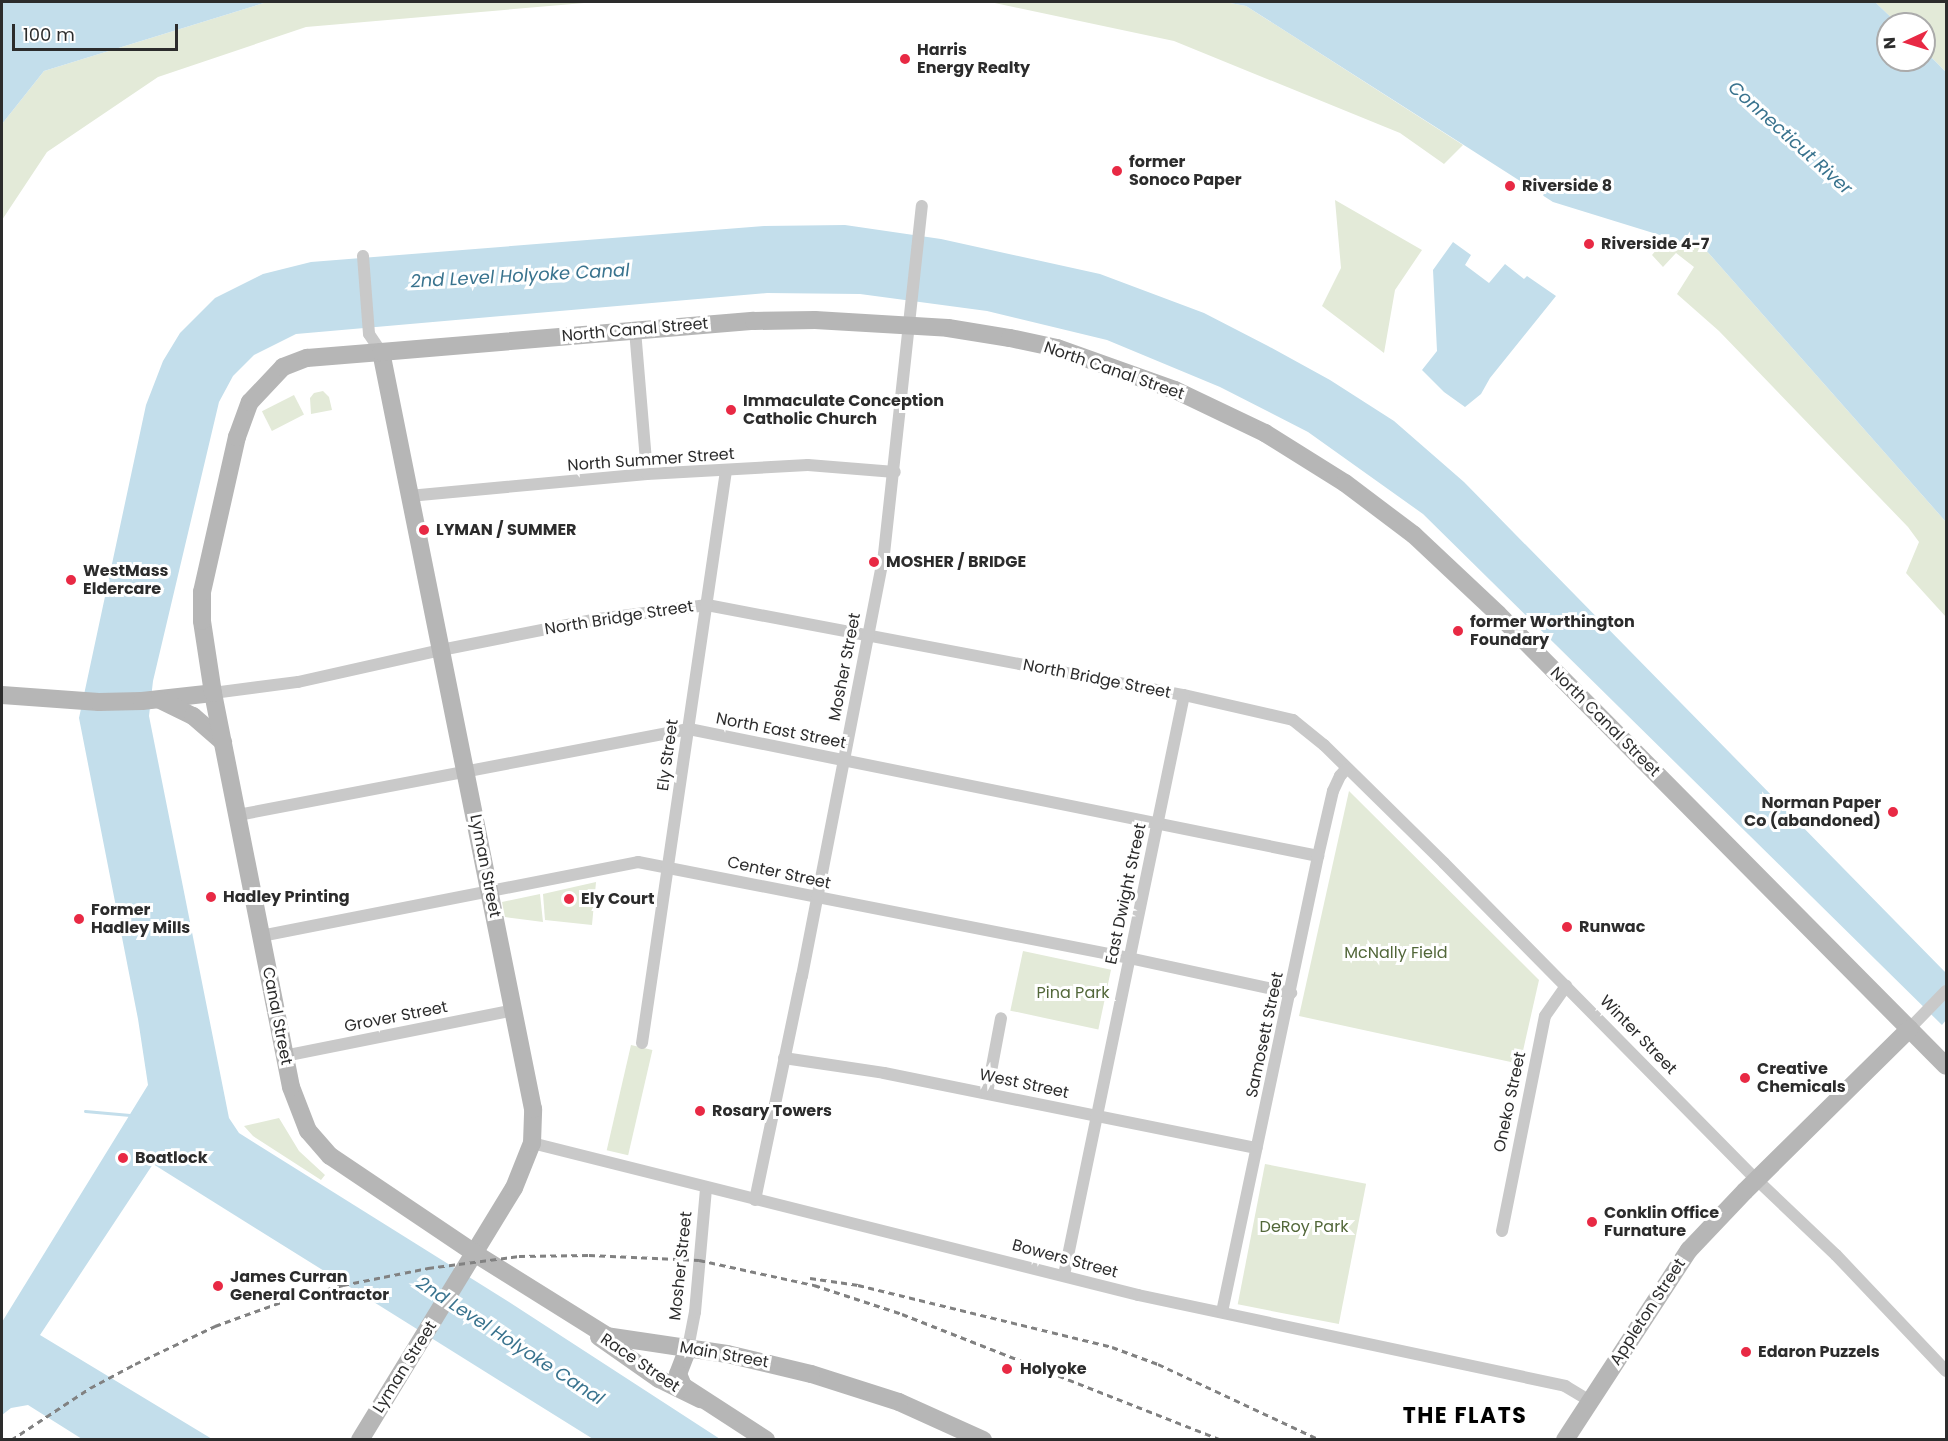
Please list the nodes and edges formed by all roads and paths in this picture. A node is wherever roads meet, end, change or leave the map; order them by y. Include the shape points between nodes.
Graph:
1 (922, 206) dead end
2 (363, 255) dead end
3 (909, 325) junction
4 (635, 330) junction
5 (381, 352) junction
6 (726, 471) junction
7 (895, 471) junction
8 (647, 474) junction
9 (409, 496) junction
10 (707, 605) junction
11 (868, 634) junction
12 (441, 650) junction
13 (213, 693) junction
14 (2, 694) edge
15 (1184, 695) junction
16 (158, 700) junction
17 (1303, 726) joint
18 (688, 729) junction
19 (223, 742) junction
20 (844, 760) junction
21 (1346, 769) junction
22 (466, 770) junction
23 (238, 815) junction
24 (1157, 823) junction
25 (1318, 856) junction
26 (668, 867) junction
27 (490, 890) junction
28 (816, 898) junction
29 (261, 936) junction
30 (1129, 958) junction
31 (1566, 986) junction
32 (1947, 991) edge
33 (1291, 993) junction
34 (514, 1010) junction
35 (1001, 1018) dead end
36 (1914, 1024) junction
37 (642, 1043) dead end
38 (284, 1056) junction
39 (784, 1058) junction
40 (1947, 1066) edge
41 (987, 1093) junction
42 (1097, 1116) junction
43 (532, 1143) junction
44 (1257, 1148) junction
45 (1757, 1180) junction
46 (706, 1188) junction
47 (755, 1200) junction
48 (1502, 1231) dead end
49 (471, 1262) junction
50 (1064, 1275) junction
51 (1222, 1312) junction
52 (582, 1322) junction
53 (688, 1348) junction
54 (1947, 1371) edge
55 (700, 1399) junction
56 (1590, 1401) junction
57 (960, 1435) edge
58 (360, 1440) edge
59 (766, 1440) edge
60 (983, 1440) edge
61 (1565, 1440) edge

1 - 3 street, Mosher Street
2 - 5 street, Lyman Street via 368,329
3 - 4 street, North Canal Street via 754,321
3 - 7 street, Mosher Street
3 - 36 street, North Canal Street via 1010,338 1057,348 1115,368 1218,408 1344,483 1452,568
4 - 5 street, North Canal Street
4 - 8 street
5 - 9 street, Lyman Street
5 - 13 street, North Canal Street via 307,358 283,367 250,402 237,437 202,592 202,621
6 - 7 street, North Summer Street via 808,465
6 - 8 street, North Summer Street
6 - 10 street, Ely Street
7 - 11 street, Mosher Street
8 - 9 street, North Summer Street
9 - 12 street, Lyman Street
10 - 11 street, North Bridge Street
10 - 12 street, North Bridge Street via 598,619
10 - 18 street, Ely Street
11 - 15 street, North Bridge Street
11 - 20 street, Mosher Street
12 - 13 street, North Bridge Street via 298,682
12 - 22 street, Lyman Street
13 - 16 street, North Bridge Street
13 - 19 street, Canal Street
14 - 16 street, North Bridge Street via 99,702
15 - 17 street, North Bridge Street via 1271,714
15 - 24 street, East Dwight Street
16 - 19 street via 193,716
17 - 21 street, Winter Street
18 - 20 street, North East Street
18 - 22 street, North East Street
18 - 26 street, Ely Street
19 - 23 street, Canal Street
20 - 24 street, North East Street
20 - 28 street, Mosher Street
21 - 25 street, Samosett Street via 1333,791
21 - 31 street, Winter Street
22 - 23 street, North East Street
22 - 27 street, Lyman Street
23 - 29 street, Canal Street
24 - 25 street, North East Street
24 - 30 street, East Dwight Street
25 - 33 street, Samosett Street
26 - 27 street, Center Street via 622,863
26 - 28 street, Center Street
26 - 37 street, Ely Street
27 - 29 street, Center Street
27 - 34 street, Lyman Street
28 - 30 street, Center Street
28 - 39 street, Mosher Street
29 - 38 street, Canal Street
30 - 33 street, Center Street
30 - 42 street, East Dwight Street
31 - 45 street, Winter Street
31 - 48 street, Oneko Street via 1545,1016
32 - 36 street, Appleton Street
33 - 44 street, Samosett Street
34 - 38 street, Grover Street
34 - 43 street, Lyman Street via 533,1109
35 - 41 street
36 - 40 street, North Canal Street
36 - 45 street, Appleton Street
38 - 49 street, Canal Street via 298,1113 316,1143
39 - 41 street, West Street
39 - 47 street, Mosher Street
41 - 42 street, West Street
42 - 44 street, West Street
42 - 50 street, East Dwight Street
43 - 46 street, Bowers Street
43 - 49 street, Lyman Street via 514,1188
44 - 51 street, Samosett Street
45 - 54 street, Winter Street via 1836,1255
45 - 56 street, Appleton Street via 1689,1251
46 - 47 street, Bowers Street
46 - 53 street, Mosher Street
47 - 50 street, Bowers Street
49 - 52 street, Main Street
49 - 58 street, Lyman Street
50 - 51 street, Bowers Street
51 - 56 street, Bowers Street via 1564,1386
52 - 53 street, Main Street via 615,1338
52 - 55 street, Race Street via 658,1379
53 - 55 street, Race Street via 679,1366 679,1380
53 - 57 street, Main Street via 763,1361 843,1383 899,1402
55 - 59 street, Race Street
56 - 61 street, Appleton Street
57 - 60 street, Main Street

